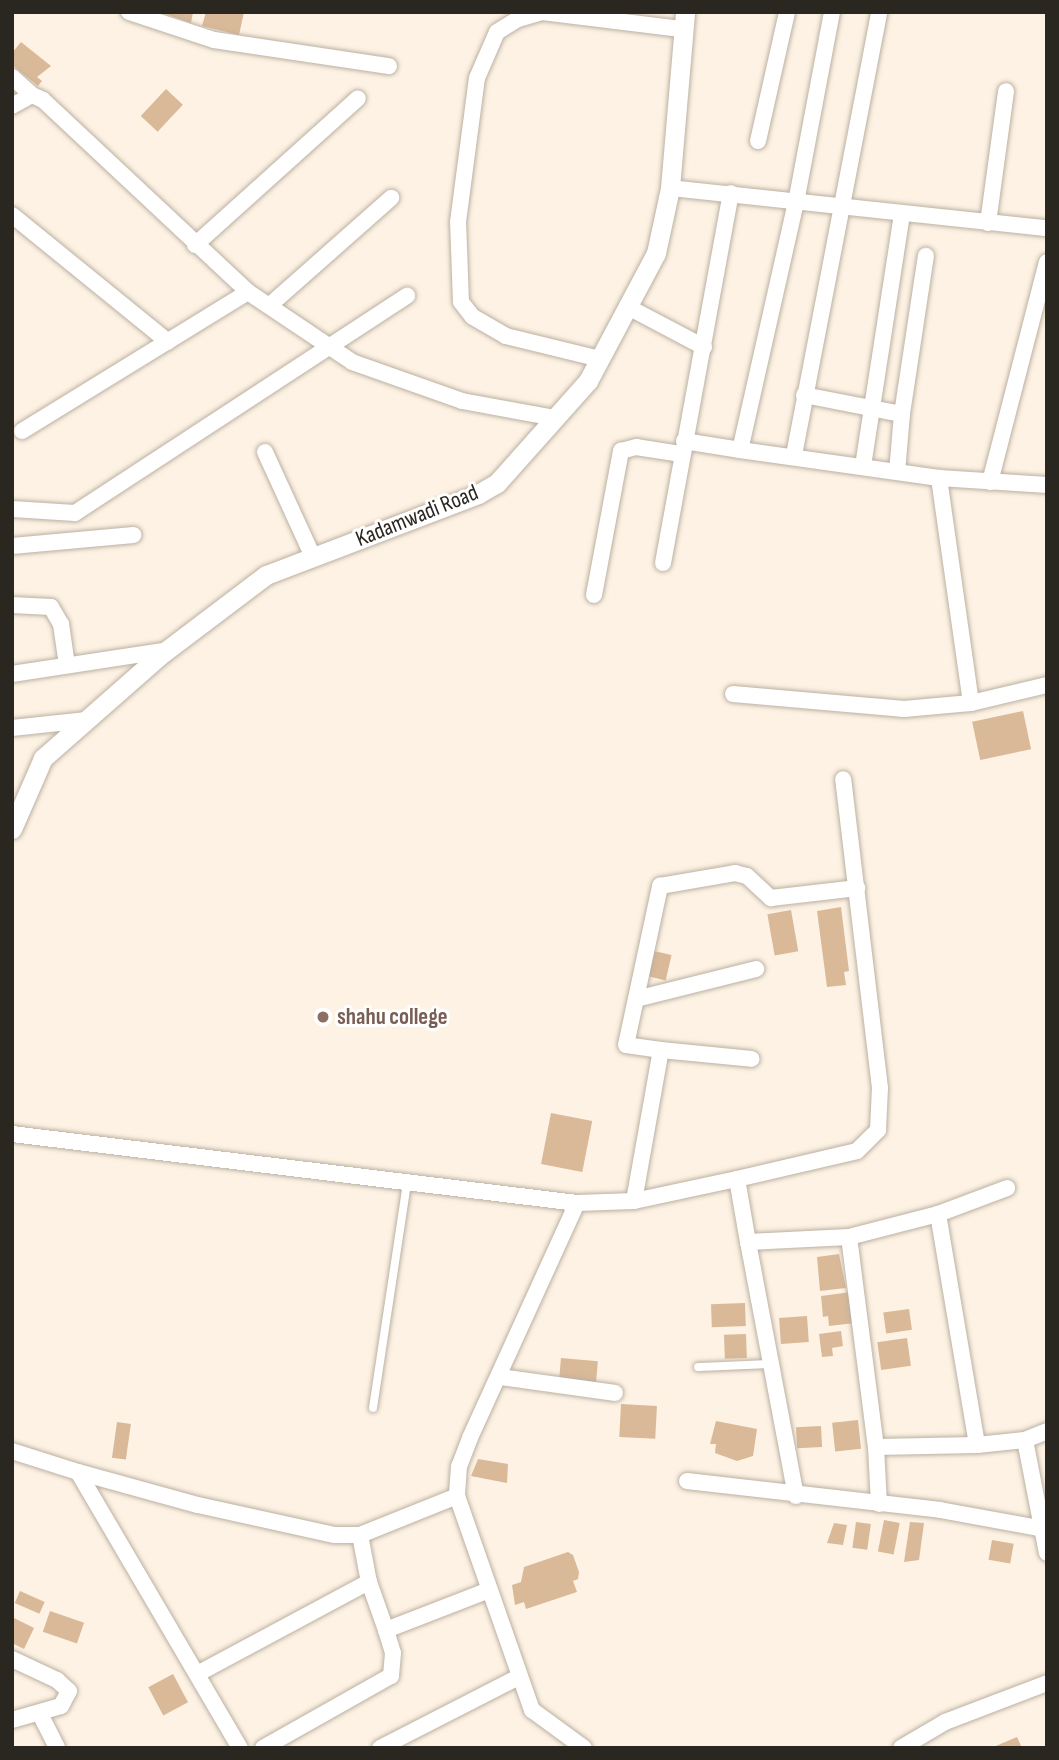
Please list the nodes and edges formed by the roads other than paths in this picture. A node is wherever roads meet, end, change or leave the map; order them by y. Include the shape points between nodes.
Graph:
1 (129, 12) edge
2 (787, 12) edge
3 (832, 12) edge
4 (879, 12) edge
5 (683, 21) edge
6 (389, 66) dead end
7 (12, 77) edge
8 (1006, 91) dead end
9 (32, 95) junction
10 (358, 98) dead end
11 (12, 106) edge
12 (758, 141) dead end
13 (670, 188) junction
14 (731, 193) junction
15 (391, 198) dead end
16 (796, 202) junction
17 (841, 208) junction
18 (902, 214) junction
19 (12, 215) edge
20 (988, 223) junction
21 (1047, 228) edge
22 (195, 245) junction
23 (926, 256) dead end
24 (1047, 262) edge
25 (248, 292) junction
26 (407, 296) dead end
27 (270, 305) junction
28 (628, 307) junction
29 (168, 342) junction
30 (327, 347) junction
31 (704, 347) junction
32 (600, 359) junction
33 (804, 396) junction
34 (873, 408) junction
35 (902, 414) junction
36 (555, 418) junction
37 (22, 431) dead end
38 (682, 447) junction
39 (740, 450) junction
40 (265, 452) dead end
41 (794, 455) junction
42 (863, 466) junction
43 (897, 472) junction
44 (939, 478) junction
45 (990, 482) junction
46 (1047, 485) edge
47 (12, 509) edge
48 (134, 535) dead end
49 (12, 546) edge
50 (313, 557) junction
51 (663, 563) dead end
52 (594, 594) dead end
53 (12, 605) edge
54 (167, 650) junction
55 (67, 665) junction
56 (13, 669) edge
57 (1047, 685) edge
58 (733, 694) dead end
59 (971, 703) junction
60 (87, 720) junction
61 (12, 728) edge
62 (843, 779) dead end
63 (12, 829) edge
64 (857, 888) junction
65 (756, 969) dead end
66 (636, 999) junction
67 (661, 1050) junction
68 (752, 1059) dead end
69 (12, 1134) edge
70 (737, 1179) junction
71 (407, 1183) junction
72 (1007, 1188) dead end
73 (634, 1201) junction
74 (577, 1203) junction
75 (938, 1214) junction
76 (849, 1237) junction
77 (748, 1242) junction
78 (771, 1364) junction
79 (698, 1367) dead end
80 (500, 1377) junction
81 (615, 1393) dead end
82 (373, 1408) dead end
83 (1047, 1431) edge
84 (1025, 1440) junction
85 (977, 1445) junction
86 (876, 1447) junction
87 (12, 1451) edge
88 (78, 1472) junction
89 (687, 1481) dead end
90 (457, 1496) junction
91 (796, 1496) junction
92 (879, 1504) junction
93 (1039, 1528) junction
94 (360, 1535) junction
95 (1047, 1553) edge
96 (369, 1583) junction
97 (489, 1590) junction
98 (386, 1630) junction
99 (12, 1659) edge
100 (199, 1673) junction
101 (519, 1677) junction
102 (1047, 1683) edge
103 (40, 1714) junction
104 (12, 1720) edge
105 (57, 1748) edge
106 (240, 1748) edge
107 (263, 1748) edge
108 (380, 1748) edge
109 (584, 1748) edge
110 (901, 1748) edge

1 - 6 street via 214,40
2 - 12 street
3 - 16 street
4 - 17 street
5 - 13 street, Kadamwadi Road
5 - 32 street via 542,12 496,32 477,78 458,222 461,302 472,316 506,337
7 - 9 street
8 - 20 street
9 - 11 street
9 - 22 street via 54,108
10 - 22 street
13 - 14 street
13 - 28 street, Kadamwadi Road via 656,253
14 - 16 street
14 - 31 street
15 - 27 street
16 - 17 street
16 - 39 street
17 - 18 street
17 - 33 street
18 - 20 street
18 - 34 street
19 - 29 street
20 - 21 street
22 - 25 street
23 - 35 street
24 - 45 street
25 - 27 street
25 - 29 street
26 - 30 street
27 - 30 street
28 - 31 street
28 - 32 street, Kadamwadi Road
29 - 37 street
30 - 36 street via 414,387
30 - 47 street via 75,513
31 - 38 street
32 - 36 street, Kadamwadi Road via 588,381
33 - 34 street
33 - 41 street
34 - 35 street
34 - 42 street
35 - 43 street
36 - 50 street, Kadamwadi Road via 509,473 478,494
38 - 39 street
38 - 51 street
38 - 52 street via 621,451
39 - 41 street
40 - 50 street
41 - 42 street
42 - 43 street
43 - 44 street
44 - 45 street
44 - 59 street
45 - 46 street
48 - 49 street
50 - 54 street, Kadamwadi Road via 266,575
53 - 55 street via 51,607 61,624
54 - 55 street
54 - 60 street, Kadamwadi Road
55 - 56 street
57 - 59 street
58 - 59 street via 904,709
60 - 61 street
60 - 63 street, Kadamwadi Road via 43,758
62 - 64 street
64 - 66 street via 771,898 747,876 735,873 660,886
64 - 70 street via 880,1088 878,1130 857,1152
65 - 66 street
66 - 67 street via 626,1045
67 - 68 street
67 - 73 street
69 - 71 street
70 - 73 street
70 - 77 street
71 - 74 street
71 - 82 lane
72 - 75 street
73 - 74 street
74 - 80 street
75 - 76 street
75 - 85 street
76 - 77 street
76 - 86 street
77 - 78 street
78 - 79 lane
78 - 91 street
80 - 81 street
80 - 90 street via 459,1466
83 - 84 street
84 - 85 street
84 - 93 street
85 - 86 street
86 - 92 street
87 - 88 street
88 - 94 street via 296,1528
88 - 100 street
89 - 91 street
90 - 94 street
90 - 97 street
91 - 92 street
92 - 93 street
93 - 95 street
94 - 96 street
96 - 98 street
96 - 100 street
97 - 98 street
97 - 101 street
98 - 107 street via 394,1653 391,1675
99 - 103 street via 57,1680 69,1691 61,1706
100 - 106 street
101 - 108 street
101 - 109 street via 532,1710
102 - 110 street via 945,1722
103 - 104 street
103 - 105 street

